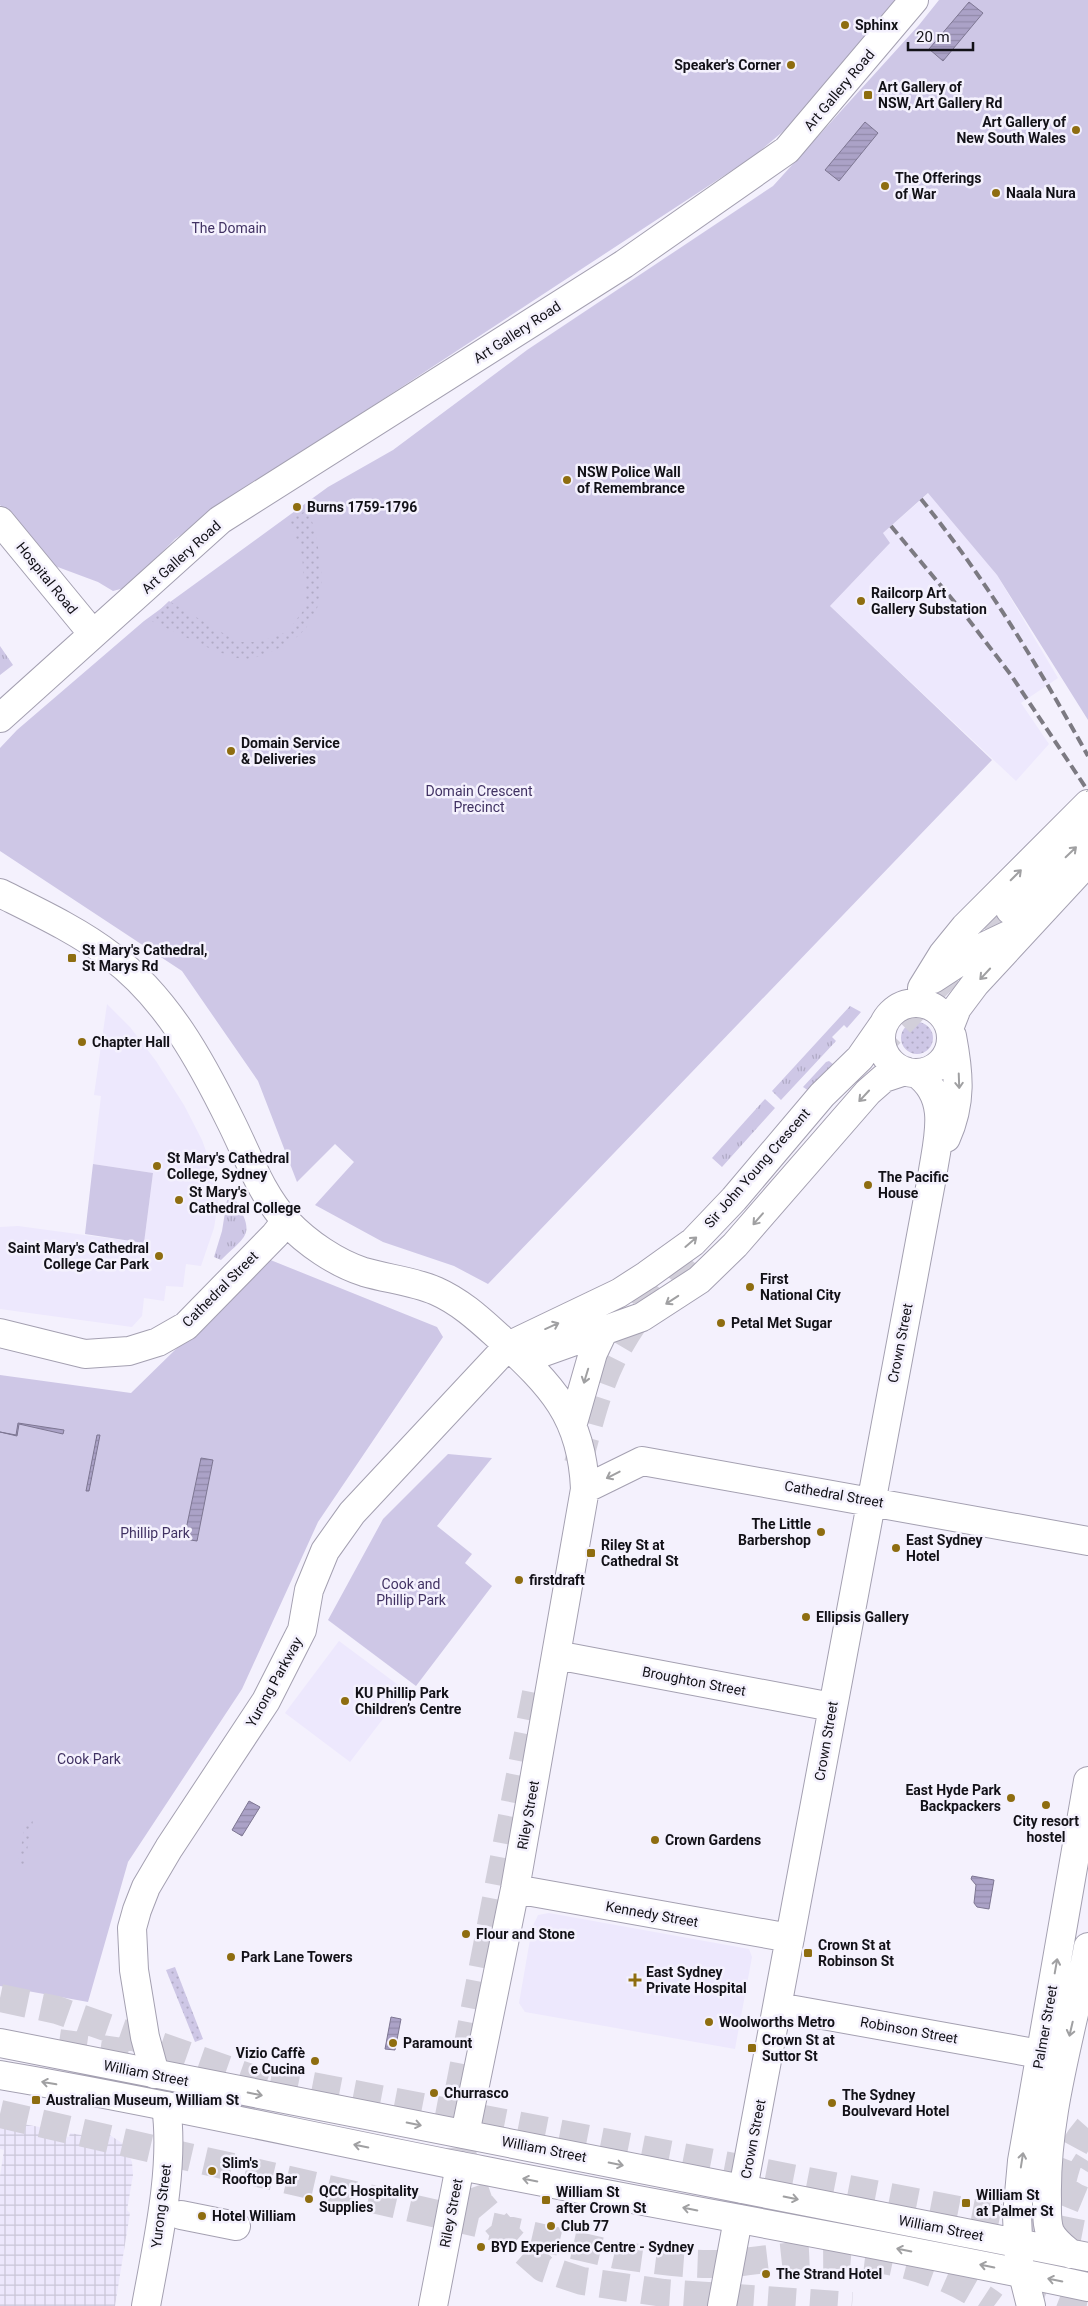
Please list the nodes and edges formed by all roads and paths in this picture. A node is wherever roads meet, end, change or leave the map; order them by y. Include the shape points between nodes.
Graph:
1 (914, 0) edge
2 (0, 521) edge
3 (93, 634) junction
4 (0, 718) edge
5 (1088, 804) edge
6 (1088, 836) edge
7 (1088, 862) edge
8 (0, 893) edge
9 (1020, 917) junction
10 (914, 996) junction
11 (883, 1025) junction
12 (951, 1030) junction
13 (911, 1072) junction
14 (832, 1133) junction
15 (932, 1177) junction
16 (734, 1199) junction
17 (286, 1221) junction
18 (603, 1332) junction
19 (0, 1333) edge
20 (516, 1352) junction
21 (572, 1423) junction
22 (585, 1490) junction
23 (871, 1501) junction
24 (1088, 1541) edge
25 (556, 1655) junction
26 (832, 1707) junction
27 (1088, 1781) edge
28 (515, 1889) junction
29 (790, 1938) junction
30 (1088, 1947) edge
31 (778, 2007) junction
32 (0, 2043) edge
33 (1040, 2054) junction
34 (156, 2074) junction
35 (0, 2075) edge
36 (166, 2106) junction
37 (465, 2134) junction
38 (460, 2166) junction
39 (743, 2189) junction
40 (181, 2215) dead end
41 (738, 2219) junction
42 (236, 2226) dead end
43 (1018, 2244) junction
44 (1080, 2256) edge
45 (1022, 2274) junction
46 (1088, 2287) edge
47 (146, 2306) edge
48 (433, 2306) edge
49 (722, 2306) edge
50 (1031, 2306) edge

1 - 3 main road, Art Gallery Road via 787,150 624,264 220,520
2 - 3 main road, Hospital Road
3 - 4 main road, Art Gallery Road
10 -> 5 main road via 965,928
9 -> 6 main road
7 - 9 main road
8 - 17 main road, Riley Street via 111,955 144,986 173,1020 202,1064 250,1165
9 - 10 main road
9 -> 12 main road via 953,1015
10 - 11 main road via 892,1012
10 - 12 main road via 914,1002 932,1006 946,1018
11 - 13 main road via 882,1049 891,1063
11 - 16 main road, Sir John Young Crescent via 860,1058 804,1114
12 - 13 main road via 951,1043 943,1061 936,1067
12 -> 15 main road, Crown Street via 958,1067 959,1098
13 -> 14 main road via 892,1075 877,1084
13 - 15 main road, Crown Street via 934,1091 940,1111
14 - 16 main road via 792,1157 752,1194
14 -> 18 main road via 735,1245 699,1280 656,1310
15 - 23 main road, Crown Street
20 -> 16 main road, Sir John Young Crescent via 647,1276 692,1242
17 - 19 main road, Cathedral Street via 186,1326 158,1342 129,1351 85,1354
17 - 20 main road, Riley Street via 310,1242 362,1272 420,1285 464,1306
18 - 20 main road
18 -> 21 main road via 593,1352
20 - 21 main road, Riley Street via 550,1388
20 - 34 main road, Yurong Parkway via 352,1514 325,1551 310,1590 302,1630 266,1701 146,1887 132,1928 134,1970 145,2037
21 - 22 main road, Riley Street via 582,1454
23 -> 22 main road, Cathedral Street via 642,1461
22 - 25 main road, Riley Street
23 - 24 main road, Cathedral Street
23 - 26 main road, Crown Street
25 - 26 main road, Broughton Street
25 - 28 main road, Riley Street
26 - 29 main road, Crown Street
33 -> 27 main road, Palmer Street
28 - 29 main road, Kennedy Street
28 - 37 main road, Riley Street
29 - 31 main road, Crown Street
30 -> 44 main road, Palmer Street via 1059,2085 1048,2156 1049,2227 1056,2241
31 - 33 main road, Robinson Street
31 - 39 main road, Crown Street
32 - 34 main road, William Street
43 -> 33 main road, Palmer Street via 1020,2174
34 - 36 main road, Yurong Street
34 -> 37 main road, William Street
36 -> 35 main road, William Street
38 -> 36 main road, William Street
36 - 47 main road, Yurong Street via 165,2181
37 - 38 main road, Riley Street
37 -> 39 main road, William Street
41 -> 38 main road, William Street
38 - 48 main road, Riley Street
39 - 41 main road, Crown Street
39 -> 43 main road, William Street
40 - 42 main road
45 -> 41 main road, William Street
41 - 49 main road, Crown Street
43 - 44 main road, William Street
43 - 45 main road, Palmer Street
46 -> 45 main road, William Street
45 - 50 main road, Palmer Street

